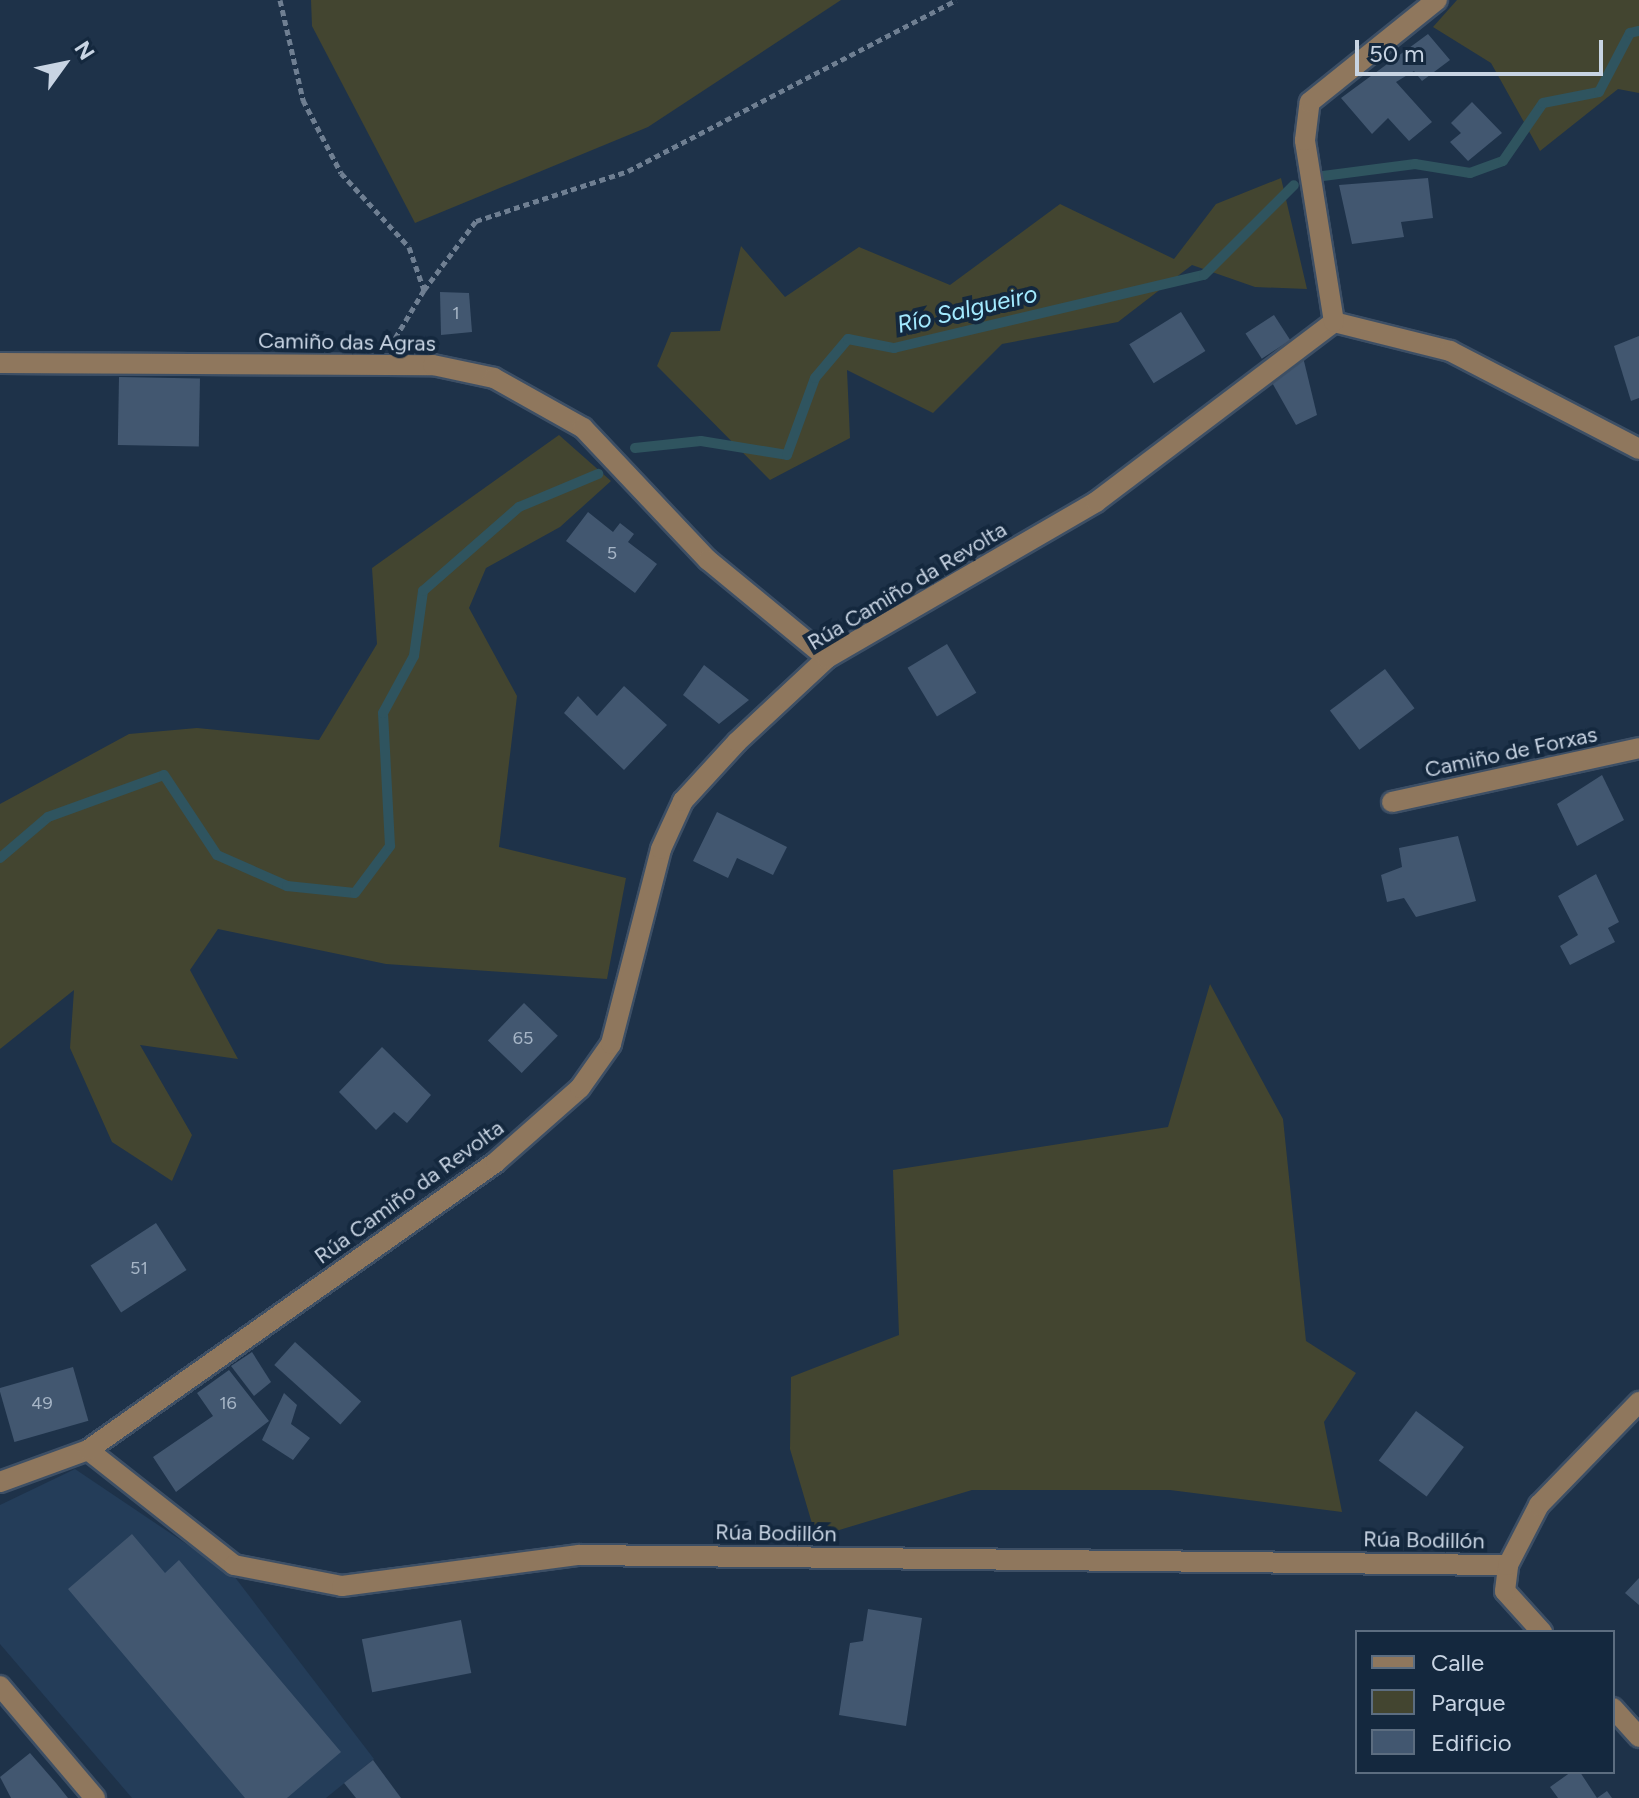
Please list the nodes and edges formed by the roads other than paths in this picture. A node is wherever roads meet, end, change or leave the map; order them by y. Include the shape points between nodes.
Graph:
1 (1437, 0) edge
2 (1334, 322) junction
3 (0, 363) edge
4 (1639, 449) edge
5 (827, 658) junction
6 (1639, 748) edge
7 (1392, 802) dead end
8 (1639, 1402) edge
9 (88, 1450) junction
10 (0, 1482) edge
11 (1508, 1565) junction
12 (1540, 1630) edge
13 (0, 1686) edge
14 (1615, 1710) edge
15 (1639, 1737) edge
16 (95, 1798) edge

1 - 2 street via 1310,102 1305,140
2 - 4 street via 1450,351
2 - 5 street, Rúa Camiño da Revolta via 1096,502
3 - 5 street, Camiño das Agras via 433,365 494,378 583,428 708,560
5 - 9 street, Rúa Camiño da Revolta via 683,801 661,849 611,1044 580,1088 496,1162
6 - 7 street, Camiño de Forxas
8 - 11 street via 1539,1505
9 - 10 street, Rúa Camiño da Revolta
9 - 11 street, Rúa Bodillón via 234,1565 342,1586 579,1555
11 - 12 street via 1505,1591
13 - 16 street
14 - 15 street

